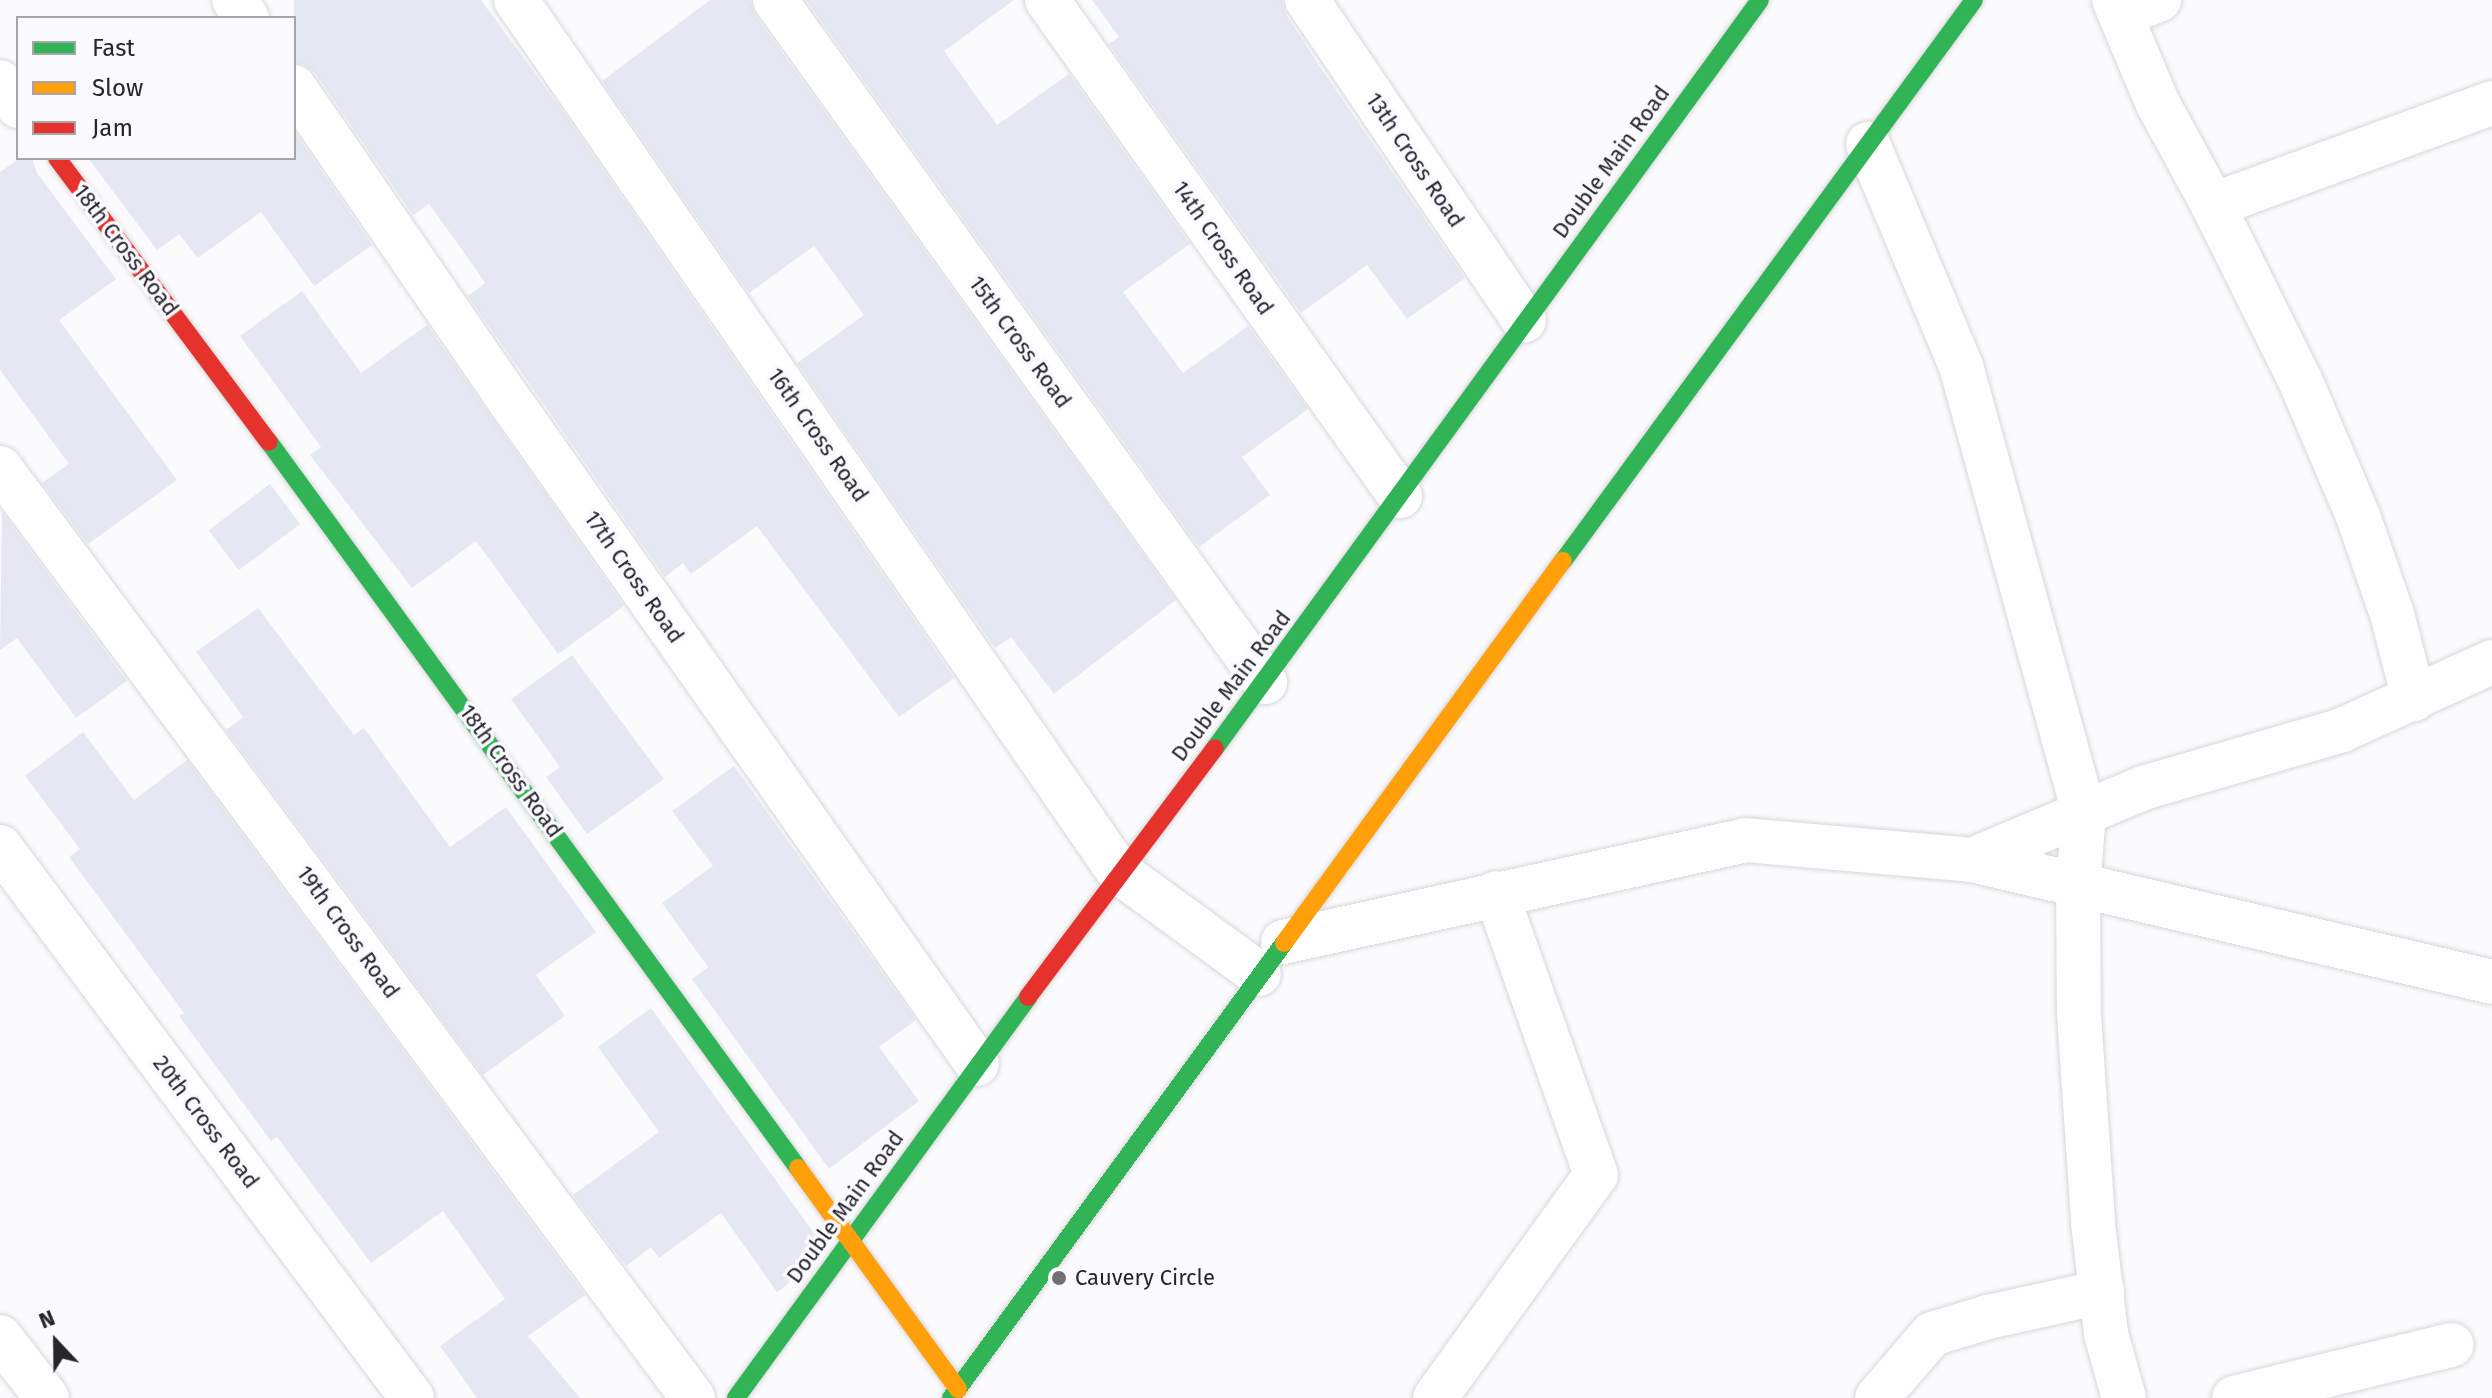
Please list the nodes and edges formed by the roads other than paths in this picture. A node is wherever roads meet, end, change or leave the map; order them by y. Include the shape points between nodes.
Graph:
1 (516, 0) edge
2 (775, 0) edge
3 (1047, 0) edge
4 (1307, 0) edge
5 (1760, 0) edge
6 (1974, 0) edge
7 (2132, 5) edge
8 (0, 82) edge
9 (296, 90) edge
10 (16, 103) edge
11 (2492, 103) edge
12 (1868, 144) junction
13 (58, 160) edge
14 (2213, 205) junction
15 (1524, 321) junction
16 (0, 468) edge
17 (1400, 496) junction
18 (2492, 662) edge
19 (1265, 682) junction
20 (2414, 699) junction
21 (2084, 813) junction
22 (0, 847) edge
23 (1972, 860) junction
24 (1119, 872) junction
25 (2078, 887) junction
26 (1496, 893) junction
27 (1271, 958) junction
28 (2492, 982) edge
29 (977, 1064) junction
30 (851, 1241) junction
31 (2102, 1292) junction
32 (0, 1337) edge
33 (2452, 1345) dead end
34 (954, 1394) edge
35 (47, 1398) edge
36 (412, 1398) edge
37 (693, 1398) edge
38 (736, 1398) edge
39 (1435, 1398) edge
40 (1877, 1398) edge
41 (2124, 1398) edge
42 (2234, 1398) edge

1 - 24 street, 16th Cross Road
2 - 19 street, 15th Cross Road
3 - 17 street, 14th Cross Road
4 - 15 street, 13th Cross Road
5 - 15 street, Double Main Road
6 - 12 street
7 - 14 street via 2158,104
8 - 10 street
9 - 29 street, 17th Cross Road
11 - 14 street
12 - 21 street via 1961,366
12 - 27 street
13 - 30 street, 18th Cross Road via 365,570
14 - 20 street via 2300,380 2358,516
15 - 17 street, Double Main Road
16 - 37 street, 19th Cross Road
17 - 19 street, Double Main Road
18 - 20 street
19 - 24 street, Double Main Road
20 - 21 street via 2342,730 2143,788
21 - 23 street
21 - 25 street
22 - 36 street, 20th Cross Road
23 - 25 street
23 - 26 street via 1745,840
24 - 27 street, 16th Cross Road
24 - 29 street, Double Main Road
25 - 28 street
25 - 31 street via 2079,1015
26 - 27 street
26 - 39 street via 1596,1175
27 - 34 street
29 - 30 street, Double Main Road
30 - 34 street, 18th Cross Road
30 - 38 street, Double Main Road
31 - 40 street via 1932,1334
31 - 41 street via 2106,1334
32 - 35 street
33 - 42 street

